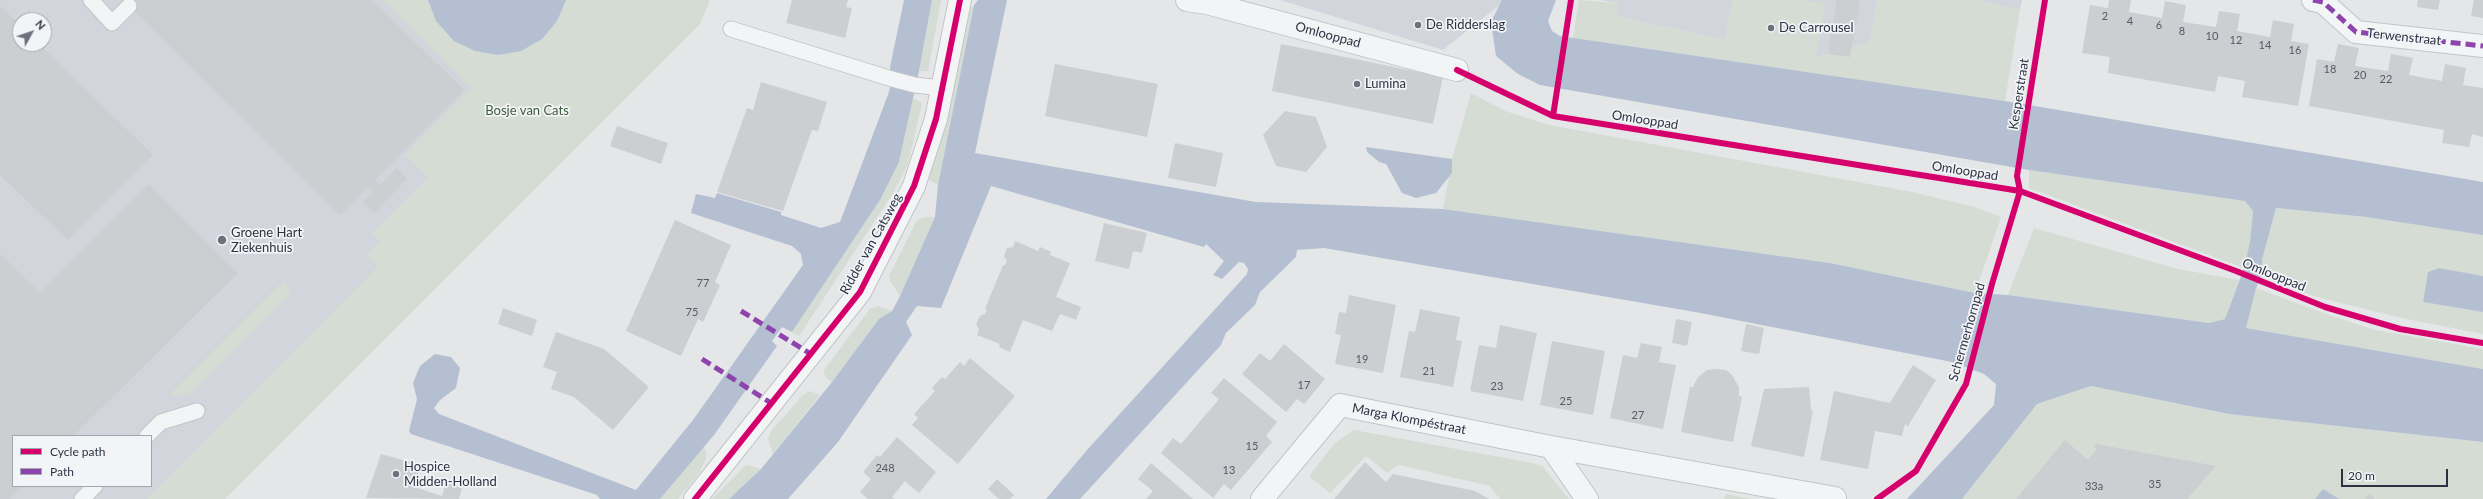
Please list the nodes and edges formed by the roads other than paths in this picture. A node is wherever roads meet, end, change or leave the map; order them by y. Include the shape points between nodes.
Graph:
1 (91, 0) edge
2 (960, 0) edge
3 (1187, 0) edge
4 (2313, 0) edge
5 (129, 6) dead end
6 (731, 29) dead end
7 (2483, 46) edge
8 (1457, 70) dead end
9 (942, 88) junction
10 (197, 411) dead end
11 (148, 435) edge
12 (1551, 447) junction
13 (95, 487) edge
14 (1835, 498) edge
15 (82, 499) edge
16 (695, 499) edge
17 (1262, 499) edge
18 (1587, 499) edge

1 - 5 lane via 112,23
2 - 9 street, Ridder van Catsweg
3 - 8 street, Omlooppad via 1207,3
4 - 7 street, Terwenstraat via 2324,2 2356,32
6 - 9 lane via 892,79
9 - 16 street, Ridder van Catsweg via 936,119 914,186 860,292
10 - 11 lane via 162,422
12 - 14 street, Marga Klompéstraat
12 - 17 street, Marga Klompéstraat via 1340,405
12 - 18 street
13 - 15 lane

